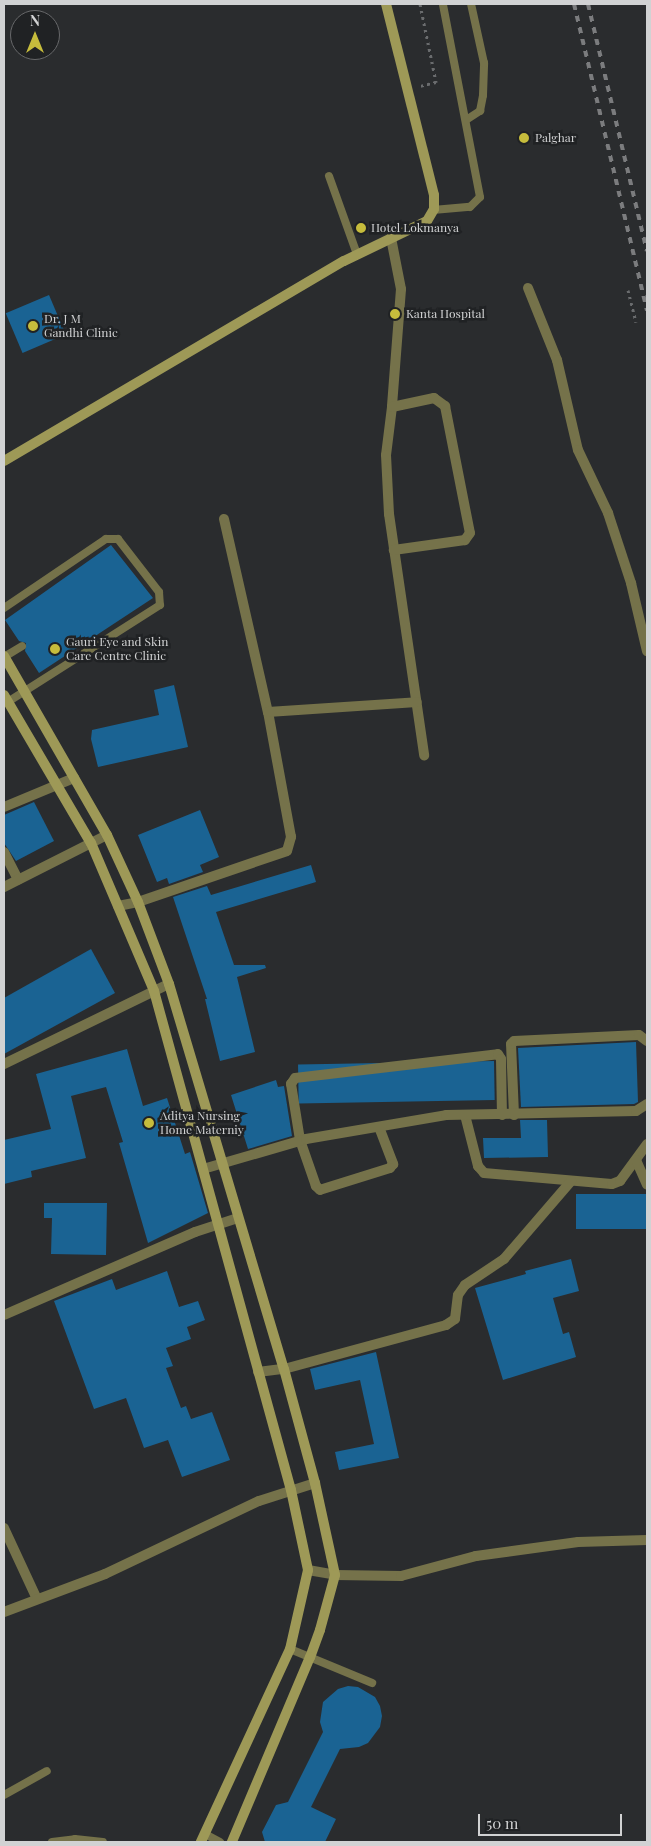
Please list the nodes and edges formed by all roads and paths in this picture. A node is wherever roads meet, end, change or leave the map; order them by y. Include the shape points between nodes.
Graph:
1 (386, 4) edge
2 (420, 4) edge
3 (443, 4) edge
4 (471, 4) edge
5 (436, 82) dead end
6 (466, 120) junction
7 (329, 176) dead end
8 (433, 210) junction
9 (391, 238) junction
10 (357, 254) junction
11 (528, 288) dead end
12 (628, 290) dead end
13 (636, 322) dead end
14 (392, 407) junction
15 (4, 461) edge
16 (224, 520) dead end
17 (394, 550) junction
18 (4, 608) edge
19 (22, 646) dead end
20 (647, 652) edge
21 (4, 657) edge
22 (26, 692) junction
23 (6, 699) edge
24 (417, 702) junction
25 (268, 712) junction
26 (424, 755) dead end
27 (74, 778) junction
28 (57, 784) junction
29 (4, 807) edge
30 (107, 835) junction
31 (90, 843) junction
32 (4, 852) edge
33 (18, 880) junction
34 (4, 887) edge
35 (138, 902) junction
36 (118, 906) junction
37 (169, 984) junction
38 (154, 991) junction
39 (647, 1041) edge
40 (4, 1064) edge
41 (647, 1104) edge
42 (465, 1115) junction
43 (502, 1115) junction
44 (514, 1115) junction
45 (379, 1126) junction
46 (300, 1140) junction
47 (647, 1144) edge
48 (636, 1160) junction
49 (221, 1163) junction
50 (203, 1169) junction
51 (571, 1181) junction
52 (647, 1185) edge
53 (238, 1218) junction
54 (219, 1224) junction
55 (4, 1315) edge
56 (284, 1369) junction
57 (258, 1372) junction
58 (314, 1482) junction
59 (291, 1490) junction
60 (4, 1528) edge
61 (647, 1540) edge
62 (308, 1570) junction
63 (335, 1575) junction
64 (37, 1600) junction
65 (4, 1612) edge
66 (290, 1649) junction
67 (310, 1658) junction
68 (372, 1684) dead end
69 (47, 1771) dead end
70 (4, 1795) edge
71 (203, 1838) edge
72 (52, 1842) edge
73 (104, 1842) edge
74 (220, 1842) edge
75 (232, 1842) edge

1 - 8 street via 434,194
2 - 5 path
3 - 6 lane
4 - 6 lane via 484,63 483,95 480,111
6 - 8 lane via 480,197 470,207
7 - 10 lane
8 - 9 street via 426,220
9 - 10 street
9 - 14 street via 401,289
10 - 15 street
11 - 20 street via 557,360 578,450 611,521 631,583
12 - 13 path
14 - 17 street via 386,455
14 - 17 street via 434,398 445,406 470,533 465,540
16 - 25 street
17 - 24 street
18 - 22 lane via 106,539 118,540 159,592 160,605
19 - 21 lane
21 - 22 street
22 - 23 lane
22 - 27 street
23 - 28 street
24 - 25 street
24 - 26 street
25 - 35 street via 291,837 287,851
27 - 28 street
27 - 30 street
28 - 29 street
28 - 31 street
30 - 31 street
30 - 35 street
31 - 33 street
31 - 36 street
32 - 33 street
33 - 34 street
35 - 36 street
35 - 37 street
36 - 38 street
37 - 38 street
37 - 49 street
38 - 40 street
38 - 50 street
39 - 44 street via 639,1035 514,1041 511,1044
41 - 44 street via 636,1111
42 - 43 street
42 - 45 street
42 - 51 street via 478,1166 484,1173
43 - 44 street
43 - 46 street via 501,1059 498,1054 295,1078 290,1084
45 - 46 street
45 - 46 street via 393,1164 390,1168 320,1190
46 - 49 street
47 - 48 street
48 - 51 street via 620,1181 612,1184
48 - 52 street
49 - 50 street
49 - 53 street
50 - 54 street
51 - 56 street via 504,1259 465,1285 458,1294 455,1319 446,1325
53 - 54 street
53 - 56 street
54 - 55 street
54 - 57 street
56 - 57 street
56 - 58 street
57 - 59 street
58 - 59 street
58 - 63 street
59 - 62 street
59 - 64 street via 259,1501 105,1574
60 - 64 street
61 - 63 street via 578,1542 476,1556 401,1576
62 - 63 street
62 - 66 street
63 - 67 street
64 - 65 street
66 - 67 lane
66 - 71 street
67 - 68 lane
67 - 75 street
69 - 70 lane
71 - 74 lane
72 - 73 lane via 75,1839

